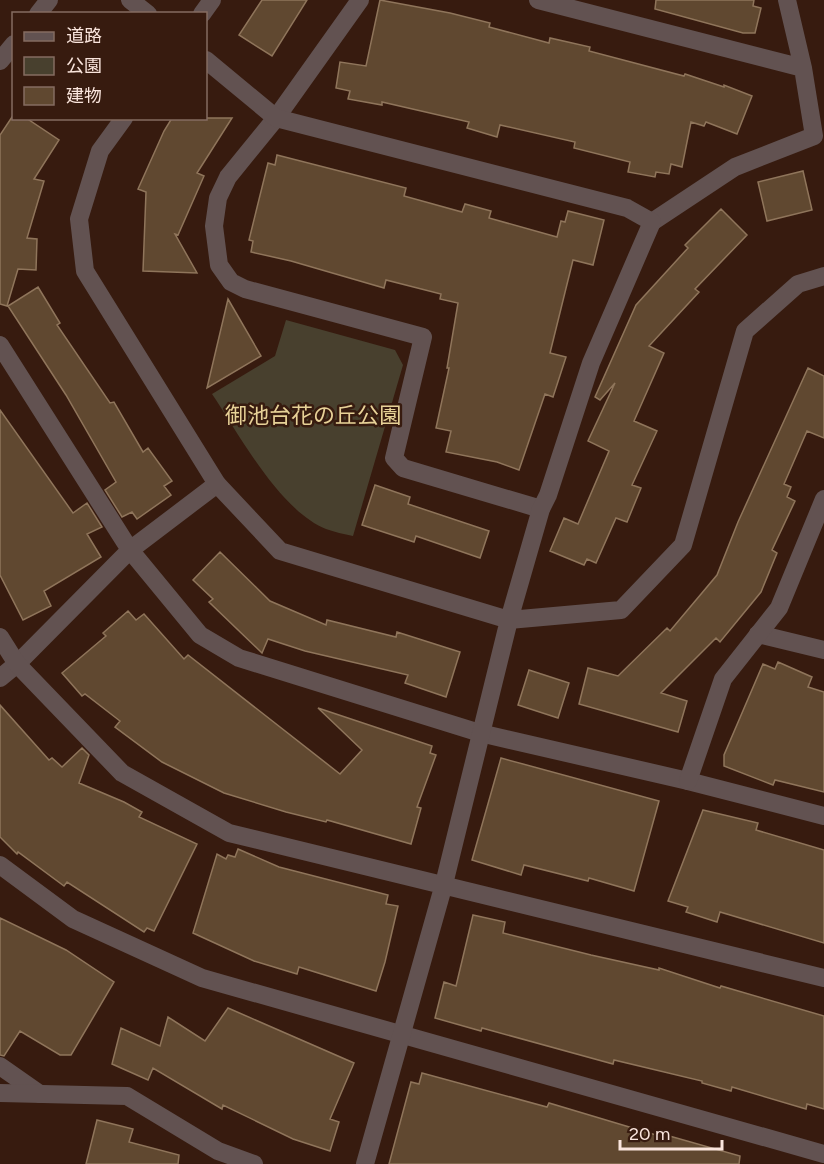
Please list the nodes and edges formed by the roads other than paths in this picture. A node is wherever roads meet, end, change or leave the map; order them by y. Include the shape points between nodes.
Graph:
1 (49, 0) edge
2 (130, 0) edge
3 (360, 0) edge
4 (538, 0) edge
5 (787, 0) edge
6 (40, 12) edge
7 (145, 12) edge
8 (12, 46) edge
9 (0, 61) edge
10 (207, 61) edge
11 (803, 68) junction
12 (276, 118) junction
13 (123, 120) edge
14 (652, 222) junction
15 (824, 276) edge
16 (0, 345) edge
17 (217, 484) junction
18 (824, 499) edge
19 (541, 509) junction
20 (130, 550) junction
21 (508, 620) junction
22 (758, 634) junction
23 (0, 637) edge
24 (824, 650) edge
25 (17, 664) junction
26 (0, 678) edge
27 (480, 733) junction
28 (688, 781) junction
29 (824, 816) edge
30 (0, 865) edge
31 (444, 884) junction
32 (824, 978) edge
33 (401, 1036) junction
34 (0, 1066) edge
35 (0, 1093) edge
36 (40, 1094) junction
37 (824, 1154) edge
38 (254, 1164) edge
39 (365, 1164) edge

1 - 6 street
2 - 7 street
3 - 12 street
4 - 11 street
5 - 11 street
8 - 9 street
10 - 12 street
11 - 14 street via 814,136 735,167
12 - 14 street via 627,208
12 - 19 street via 228,177 218,198 214,226 219,265 231,282 245,289 423,337 394,458 403,468
13 - 17 street via 100,151 79,219 85,271
14 - 19 street via 591,363 549,495
15 - 21 street via 798,284 745,331 683,545 621,610
16 - 20 street
17 - 20 street
17 - 21 street via 280,551
18 - 22 street via 780,608
19 - 21 street
20 - 25 street
20 - 27 street via 200,635 239,658
21 - 27 street
22 - 24 street
22 - 28 street via 723,679
23 - 25 street
25 - 26 street
25 - 31 street via 122,773 229,833
27 - 28 street
27 - 31 street
28 - 29 street
30 - 33 street via 73,919 202,978
31 - 32 street
31 - 33 street
33 - 37 street
33 - 39 street
34 - 36 street
35 - 36 street
36 - 38 street via 127,1096 218,1151

